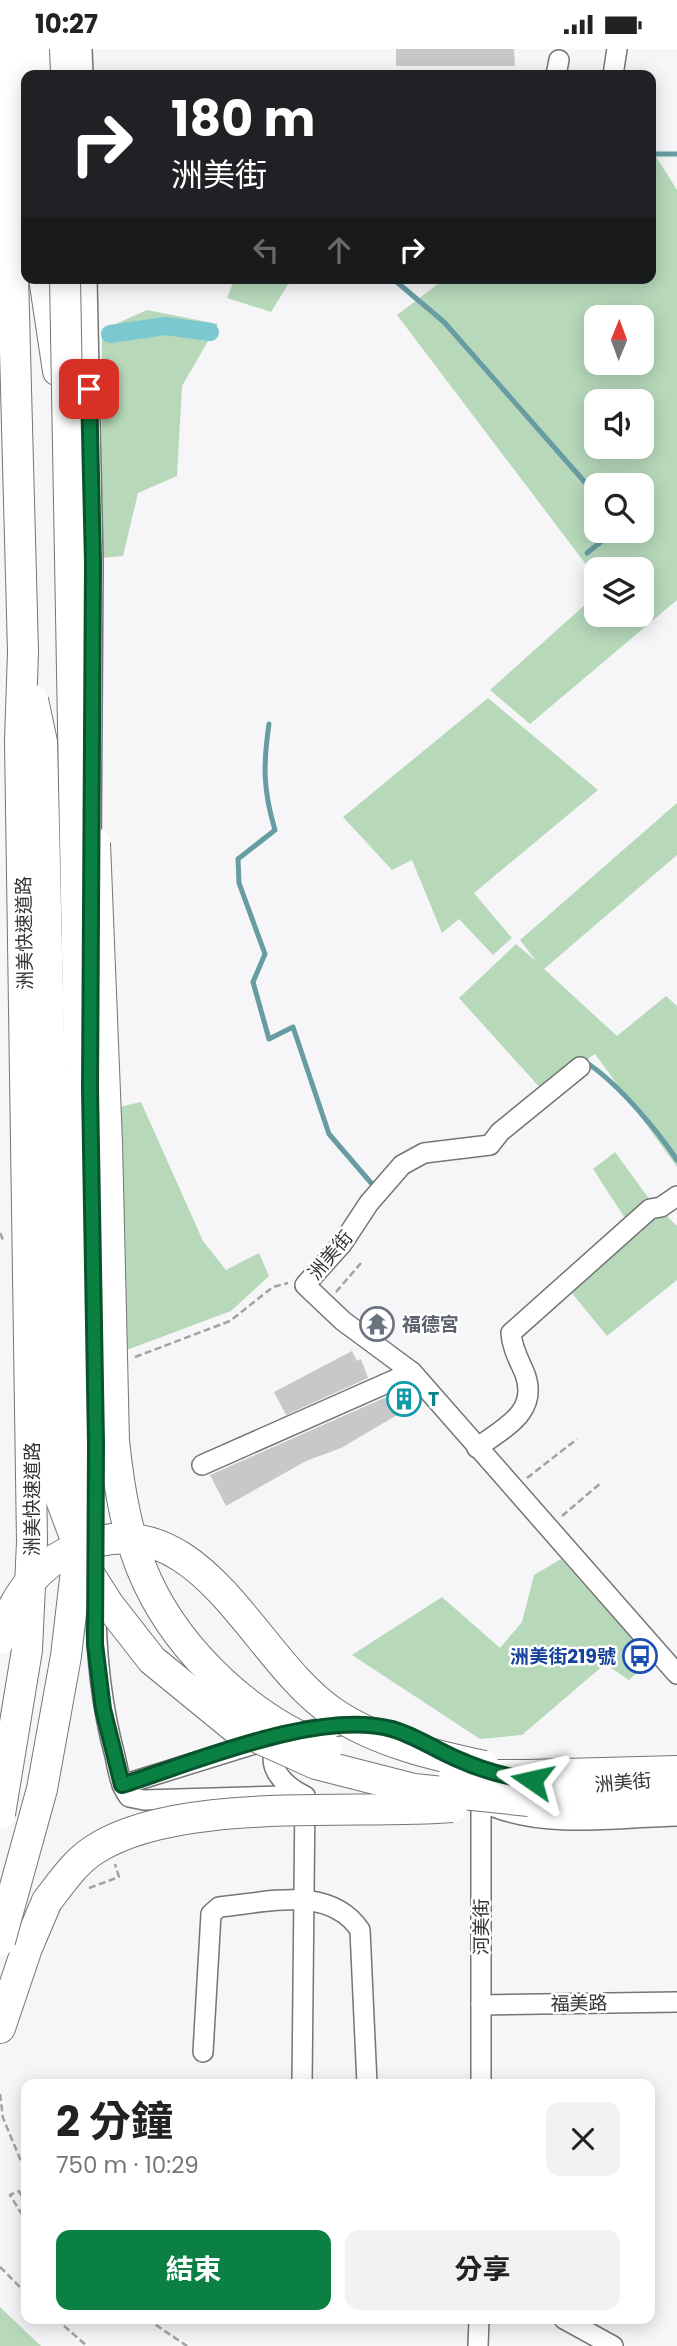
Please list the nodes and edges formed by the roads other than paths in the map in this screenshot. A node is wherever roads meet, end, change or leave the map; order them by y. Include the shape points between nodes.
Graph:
1 (7, 49) edge
2 (34, 49) edge
3 (61, 49) edge
4 (82, 49) edge
5 (617, 49) edge
6 (35, 70) edge
7 (61, 70) edge
8 (83, 70) edge
9 (613, 70) edge
10 (23, 284) edge
11 (45, 284) edge
12 (65, 284) edge
13 (87, 284) edge
14 (17, 359) junction
15 (67, 430) junction
16 (23, 652) junction
17 (71, 663) junction
18 (580, 1067) dead end
19 (677, 1196) edge
20 (412, 1372) junction
21 (477, 1448) junction
22 (202, 1465) dead end
23 (0, 1639) edge
24 (677, 1674) edge
25 (287, 1734) junction
26 (481, 1769) junction
27 (677, 1772) edge
28 (122, 1785) junction
29 (528, 1788) junction
30 (305, 1796) junction
31 (677, 1797) edge
32 (481, 1802) junction
33 (0, 1814) edge
34 (677, 1816) edge
35 (305, 1898) junction
36 (0, 1941) edge
37 (677, 2002) edge
38 (481, 2004) junction
39 (0, 2028) edge
40 (203, 2052) dead end
41 (303, 2079) edge
42 (367, 2079) edge
43 (481, 2079) edge
44 (479, 2324) edge
45 (573, 2324) edge
46 (478, 2346) edge
47 (613, 2346) edge

1 - 14 highway, 洲美快速道路, bridge
2 - 6 highway, bridge
3 - 7 highway
4 - 8 street
5 - 9 street
10 - 14 highway, bridge
11 - 15 highway, bridge
12 - 15 highway, bridge
13 - 28 street via 93,563 90,1089 95,1644 103,1709
14 - 16 highway, 洲美快速道路, bridge
15 - 17 highway, bridge
16 - 29 highway, bridge via 42,742 60,1497 88,1572 152,1660 234,1727 316,1764 414,1790
16 - 33 highway, 洲美快速道路, bridge via 20,741 33,1542 27,1650
17 - 29 highway, bridge via 92,774 114,1441 119,1489 147,1581 173,1625 233,1690 275,1723 361,1760 410,1772 485,1777
17 - 36 highway, bridge via 84,1342 82,1520 66,1656 43,1789
18 - 20 street, 洲美街 via 490,1145 424,1153 402,1165 305,1285
19 - 21 street via 650,1209 511,1333 530,1396 523,1413
20 - 21 street, 洲美街
20 - 22 street
21 - 24 street, 洲美街
23 - 29 highway, bridge via 18,1597 39,1570 65,1553 89,1543 118,1539 153,1545 209,1577 306,1689 333,1713 368,1732
25 - 26 street, 洲美街 via 368,1724 415,1737
25 - 28 street, 洲美街
25 - 30 street via 278,1743 274,1769 290,1789
26 - 27 street, 洲美街 via 515,1778 583,1785 623,1784
26 - 32 street, 河美街
27 - 29 highway
28 - 30 street, 洲美街 via 129,1797 144,1800
29 - 31 highway
29 - 39 highway, bridge via 418,1810 258,1812 180,1820 121,1836 93,1850 47,1901
30 - 32 street, 洲美街 via 436,1794
30 - 35 street
32 - 34 street, 洲美街 via 526,1817 551,1819
32 - 38 street, 河美街
35 - 40 street via 219,1907 211,1914
35 - 41 street
35 - 42 street via 338,1909 360,1930
37 - 38 street, 福美路
38 - 43 street, 河美街
44 - 46 street
45 - 47 street

